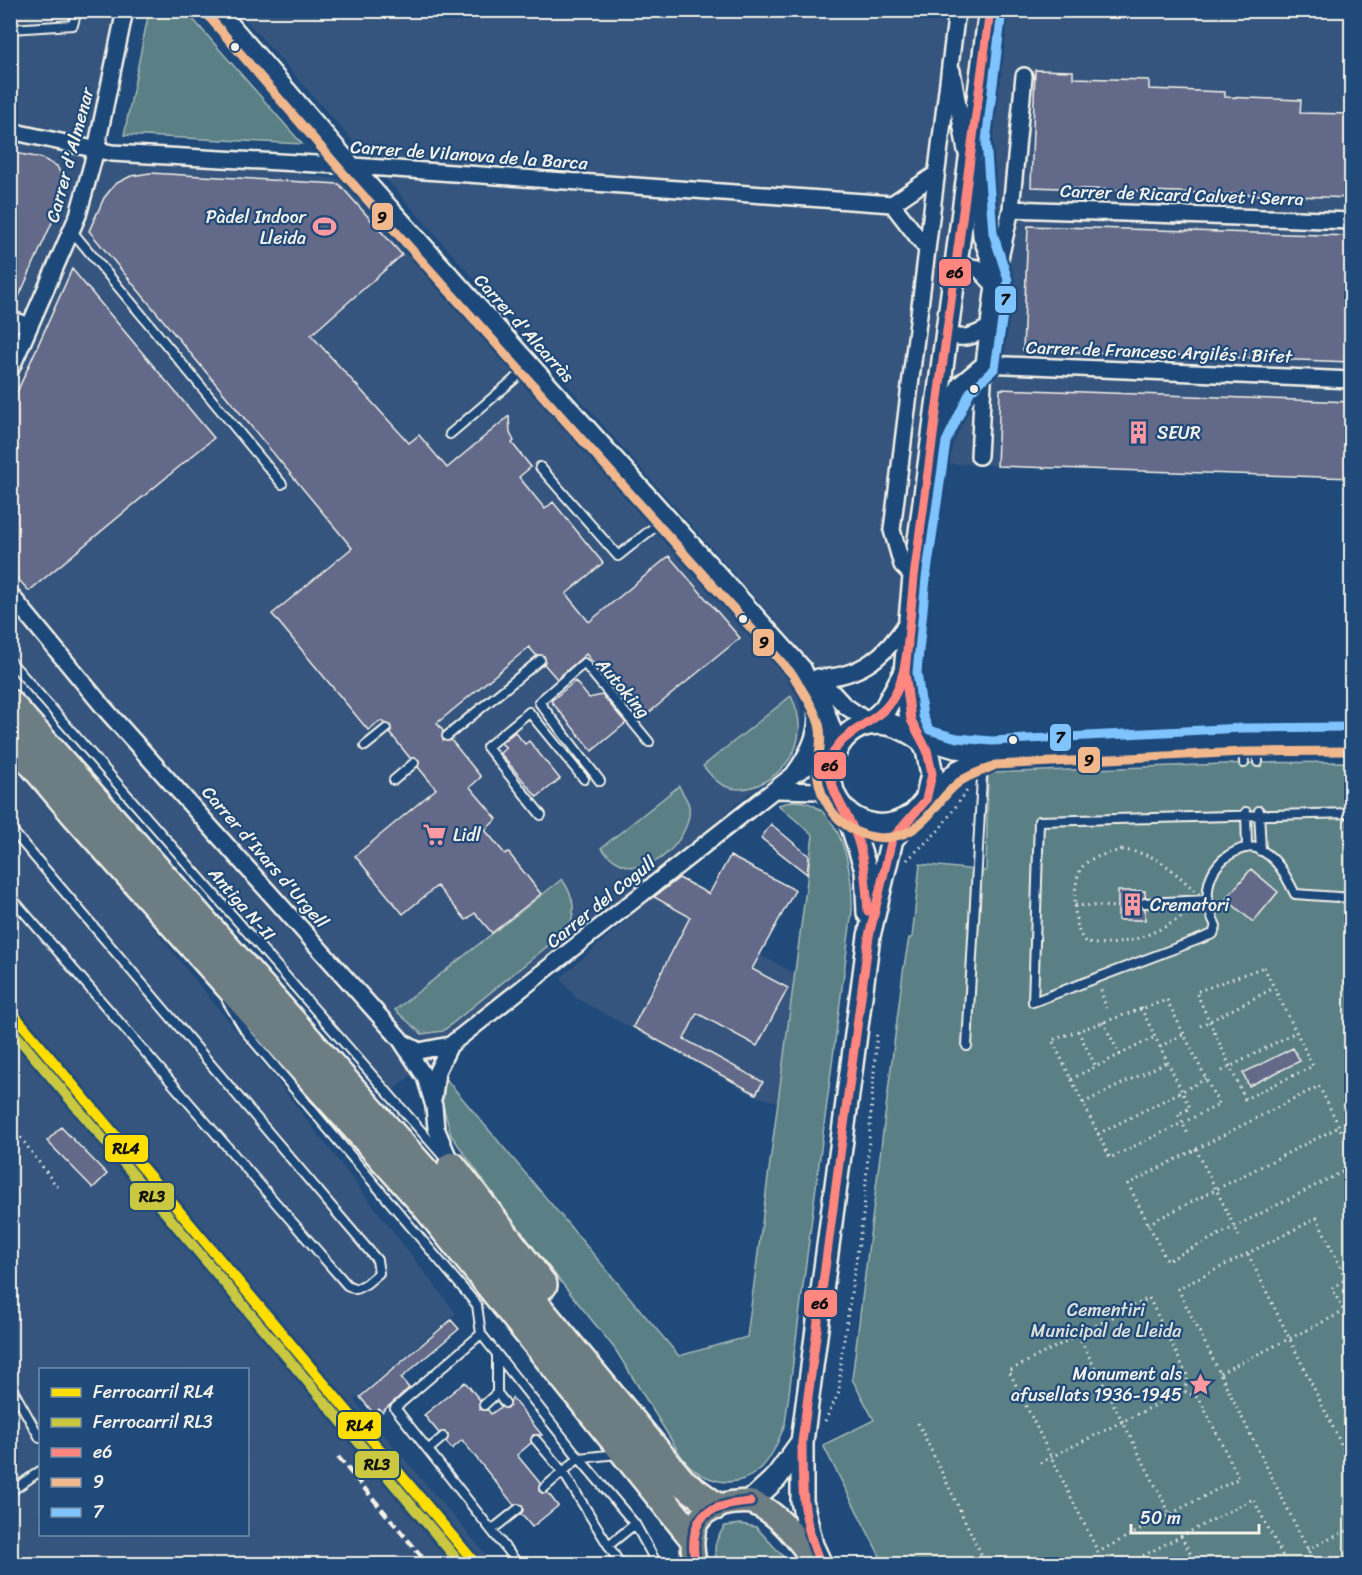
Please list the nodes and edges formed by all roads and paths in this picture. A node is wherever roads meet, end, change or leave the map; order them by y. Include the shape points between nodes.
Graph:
1 (77, 10) edge
2 (125, 10) edge
3 (219, 10) edge
4 (957, 10) edge
5 (990, 10) edge
6 (10, 29) edge
7 (949, 62) junction
8 (1024, 76) dead end
9 (10, 131) edge
10 (974, 141) junction
11 (96, 150) junction
12 (353, 166) junction
13 (936, 174) junction
14 (969, 177) junction
15 (892, 204) junction
16 (1011, 209) junction
17 (1352, 221) edge
18 (71, 230) junction
19 (926, 248) junction
20 (957, 264) junction
21 (995, 281) junction
22 (10, 319) edge
23 (29, 326) junction
24 (988, 328) junction
25 (948, 335) junction
26 (984, 364) junction
27 (531, 365) junction
28 (10, 370) edge
29 (1352, 380) edge
30 (450, 434) dead end
31 (934, 438) junction
32 (979, 456) dead end
33 (540, 467) dead end
34 (282, 484) dead end
35 (667, 517) junction
36 (914, 577) junction
37 (10, 594) edge
38 (911, 618) junction
39 (540, 660) dead end
40 (10, 661) edge
41 (905, 672) junction
42 (810, 675) junction
43 (10, 704) edge
44 (870, 723) junction
45 (386, 729) dead end
46 (447, 736) dead end
47 (10, 737) edge
48 (1352, 739) edge
49 (921, 740) junction
50 (1250, 740) junction
51 (648, 742) dead end
52 (365, 746) dead end
53 (834, 751) junction
54 (987, 756) junction
55 (1258, 762) dead end
56 (414, 763) dead end
57 (1244, 763) dead end
58 (793, 775) junction
59 (982, 775) junction
60 (584, 779) dead end
61 (394, 780) dead end
62 (600, 781) dead end
63 (777, 790) junction
64 (920, 807) junction
65 (844, 809) junction
66 (1259, 813) junction
67 (1352, 813) edge
68 (1246, 814) junction
69 (541, 815) dead end
70 (10, 828) edge
71 (1247, 848) junction
72 (1260, 851) junction
73 (901, 862) dead end
74 (10, 896) edge
75 (1352, 898) edge
76 (1207, 900) junction
77 (1145, 903) dead end
78 (1076, 906) dead end
79 (1118, 907) dead end
80 (869, 936) junction
81 (208, 962) junction
82 (1098, 979) junction
83 (1274, 988) junction
84 (1106, 1008) dead end
85 (1141, 1008) junction
86 (1209, 1021) junction
87 (1103, 1022) junction
88 (1200, 1026) dead end
89 (877, 1028) dead end
90 (1077, 1030) junction
91 (1296, 1032) junction
92 (1184, 1034) junction
93 (1155, 1037) junction
94 (400, 1039) junction
95 (450, 1045) junction
96 (967, 1046) dead end
97 (1160, 1047) junction
98 (1120, 1055) junction
99 (1167, 1062) junction
100 (1230, 1066) junction
101 (1096, 1067) junction
102 (1222, 1071) dead end
103 (1071, 1079) junction
104 (1206, 1079) junction
105 (1182, 1092) junction
106 (1083, 1103) junction
107 (434, 1106) junction
108 (10, 1123) edge
109 (1183, 1123) junction
110 (1339, 1127) junction
111 (1098, 1134) junction
112 (1188, 1134) dead end
113 (1196, 1149) junction
114 (1352, 1152) edge
115 (452, 1166) junction
116 (1352, 1167) edge
117 (58, 1188) dead end
118 (1216, 1190) junction
119 (1148, 1224) junction
120 (1235, 1227) junction
121 (1239, 1236) dead end
122 (1248, 1254) junction
123 (1343, 1312) junction
124 (1352, 1328) edge
125 (481, 1334) junction
126 (1078, 1335) junction
127 (1289, 1339) junction
128 (497, 1356) junction
129 (1220, 1373) junction
130 (10, 1385) edge
131 (1184, 1391) junction
132 (497, 1393) junction
133 (505, 1403) dead end
134 (484, 1405) dead end
135 (824, 1422) dead end
136 (1123, 1422) junction
137 (918, 1423) dead end
138 (39, 1436) edge
139 (443, 1437) dead end
140 (536, 1440) dead end
141 (802, 1442) junction
142 (429, 1449) junction
143 (656, 1449) junction
144 (625, 1454) junction
145 (1051, 1457) junction
146 (579, 1458) junction
147 (1040, 1463) dead end
148 (1352, 1466) edge
149 (39, 1472) edge
150 (563, 1472) junction
151 (544, 1488) dead end
152 (10, 1492) edge
153 (750, 1502) junction
154 (715, 1506) junction
155 (518, 1509) dead end
156 (1170, 1514) junction
157 (635, 1524) junction
158 (1352, 1528) edge
159 (493, 1529) junction
160 (691, 1536) junction
161 (1181, 1536) junction
162 (609, 1545) junction
163 (1352, 1548) edge
164 (1307, 1550) junction
165 (518, 1564) edge
166 (620, 1564) edge
167 (657, 1564) edge
168 (695, 1564) edge
169 (819, 1564) edge
170 (986, 1564) edge
171 (1127, 1564) edge
172 (1196, 1564) edge
173 (1287, 1564) edge
174 (1315, 1564) edge
175 (1344, 1564) edge

1 - 6 lane via 72,26
2 - 11 street, Carrer d'Almenar
3 - 12 street, Carrer d'Alcarràs
4 - 7 street
5 - 10 street
7 - 13 street
7 - 14 street via 958,96
8 - 16 street
9 - 11 street, Carrer de Vilanova de la Barca
10 - 14 street
10 - 21 street via 981,236
11 - 12 street, Carrer de Vilanova de la Barca
11 - 18 street, Carrer d'Almenar
12 - 15 street, Carrer de Vilanova de la Barca
12 - 27 street, Carrer d'Alcarràs
13 - 15 street
13 - 19 street
14 - 20 street
15 - 19 street
16 - 17 street, Carrer de Ricard Calvet i Serra
16 - 21 street
18 - 23 street, Carrer d'Almenar
18 - 34 lane
19 - 36 street via 892,530 902,564
20 - 21 street via 978,268
20 - 25 street
21 - 24 street
22 - 23 street
23 - 28 street, Carrer d'Almenar
24 - 25 street via 973,336
24 - 26 street
25 - 31 street
26 - 29 street, Carrer de Francesc Argilés i Bifet
26 - 31 street via 960,384
26 - 32 street
27 - 30 lane
27 - 35 street, Carrer d'Alcarràs
31 - 36 street
33 - 35 lane via 618,556
35 - 42 street, Carrer d'Alcarràs
36 - 38 street
37 - 94 street, Carrer d'Ivars d'Urgell via 105,709
38 - 41 street
38 - 42 street via 877,660 843,676
39 - 46 lane
40 - 115 lane, Antiga N-II
41 - 44 street via 885,709
41 - 49 street via 911,720
42 - 44 street, Carrer d'Alcarràs
42 - 53 street, Carrer d'Alcarràs via 827,708
42 - 58 street, Carrer d'Alcarràs via 818,715 816,735
43 - 143 highway via 438,1186
44 - 49 street via 890,724
44 - 53 street via 858,727
45 - 52 lane
47 - 81 highway
48 - 50 street
49 - 54 street
49 - 64 street via 932,774
50 - 54 street
50 - 55 lane
50 - 57 lane
51 - 62 lane, Autoking via 584,663 539,702
53 - 58 street, Carrer del Cogull
53 - 65 street via 831,777 834,793
54 - 59 lane
54 - 64 street via 958,768
56 - 61 lane
58 - 63 street, Carrer del Cogull
59 - 73 path via 939,830
59 - 96 lane
60 - 69 lane via 529,712 487,747
63 - 65 street via 819,791
63 - 95 street, Carrer del Cogull via 724,828 624,915
64 - 65 street via 901,822 873,825
64 - 80 street via 892,839
65 - 80 street via 866,870
66 - 67 lane
66 - 68 lane
66 - 72 lane
68 - 71 lane
68 - 82 lane via 1039,821 1033,1002
70 - 74 lane via 377,1260 379,1273 356,1288 347,1285
71 - 72 lane
71 - 76 lane via 1234,852 1218,866 1208,886
72 - 75 lane via 1284,872 1294,894
76 - 77 lane
76 - 82 lane via 1216,926 1213,934
78 - 79 path
80 - 141 street
81 - 125 lane via 246,1032 477,1305
81 - 144 highway via 424,1204
82 - 84 path
83 - 86 path
83 - 86 path via 1264,967 1196,992
83 - 91 path
85 - 87 path
85 - 92 path via 1167,1000
85 - 93 path
86 - 88 path
86 - 100 path
87 - 90 path
87 - 98 path
89 - 135 path via 864,1209 839,1392
90 - 101 path
90 - 103 path via 1052,1040
91 - 100 path
91 - 100 path via 1313,1066 1245,1099
92 - 97 path
92 - 104 path
93 - 97 path
93 - 98 path
94 - 95 street via 419,1051
94 - 107 street, Carrer d'Ivars d'Urgell via 425,1077
95 - 107 street via 437,1071
97 - 99 path
98 - 101 path
99 - 105 path
99 - 106 path
100 - 102 path
101 - 103 path
103 - 106 path
104 - 105 path
104 - 109 path via 1219,1105
105 - 109 path via 1190,1108 1178,1114
105 - 111 path
106 - 111 path
107 - 115 street, Carrer d'Ivars d'Urgell via 436,1128
108 - 117 path
109 - 111 path via 1110,1158
109 - 112 path
110 - 113 path via 1319,1086
110 - 114 path
110 - 118 path
113 - 118 path
113 - 119 path via 1128,1184
115 - 143 highway via 591,1347
116 - 120 path
118 - 119 path
118 - 120 path
119 - 120 path via 1167,1261
120 - 121 path
122 - 123 path via 1317,1218 1346,1279 1332,1288
122 - 127 path
122 - 129 path via 1178,1289
123 - 124 path
123 - 127 path
125 - 128 lane
125 - 142 lane via 395,1408
126 - 131 path via 1149,1298 1188,1377
126 - 136 path
126 - 145 path via 1008,1371
127 - 129 path
127 - 148 path
128 - 132 lane
128 - 146 lane
129 - 164 path
130 - 138 lane
131 - 136 path
131 - 156 path via 1199,1398 1239,1478
132 - 133 lane
132 - 134 lane
136 - 145 path
136 - 156 path
137 - 170 path
139 - 142 lane
140 - 150 lane
141 - 153 street via 776,1478
141 - 169 street via 804,1512
142 - 159 lane
143 - 154 highway via 682,1482
144 - 146 lane
144 - 160 highway
145 - 147 path
145 - 156 path via 1098,1552
146 - 150 lane
146 - 157 lane
149 - 152 lane
150 - 151 lane
150 - 162 lane
153 - 154 main road
153 - 169 main road via 784,1526
154 - 160 main road via 701,1517
155 - 159 lane
157 - 162 lane
157 - 167 lane
158 - 164 path
159 - 165 lane
160 - 168 main road
161 - 171 path
161 - 172 path
161 - 173 path via 1254,1499
162 - 166 lane
163 - 175 path
164 - 174 path

